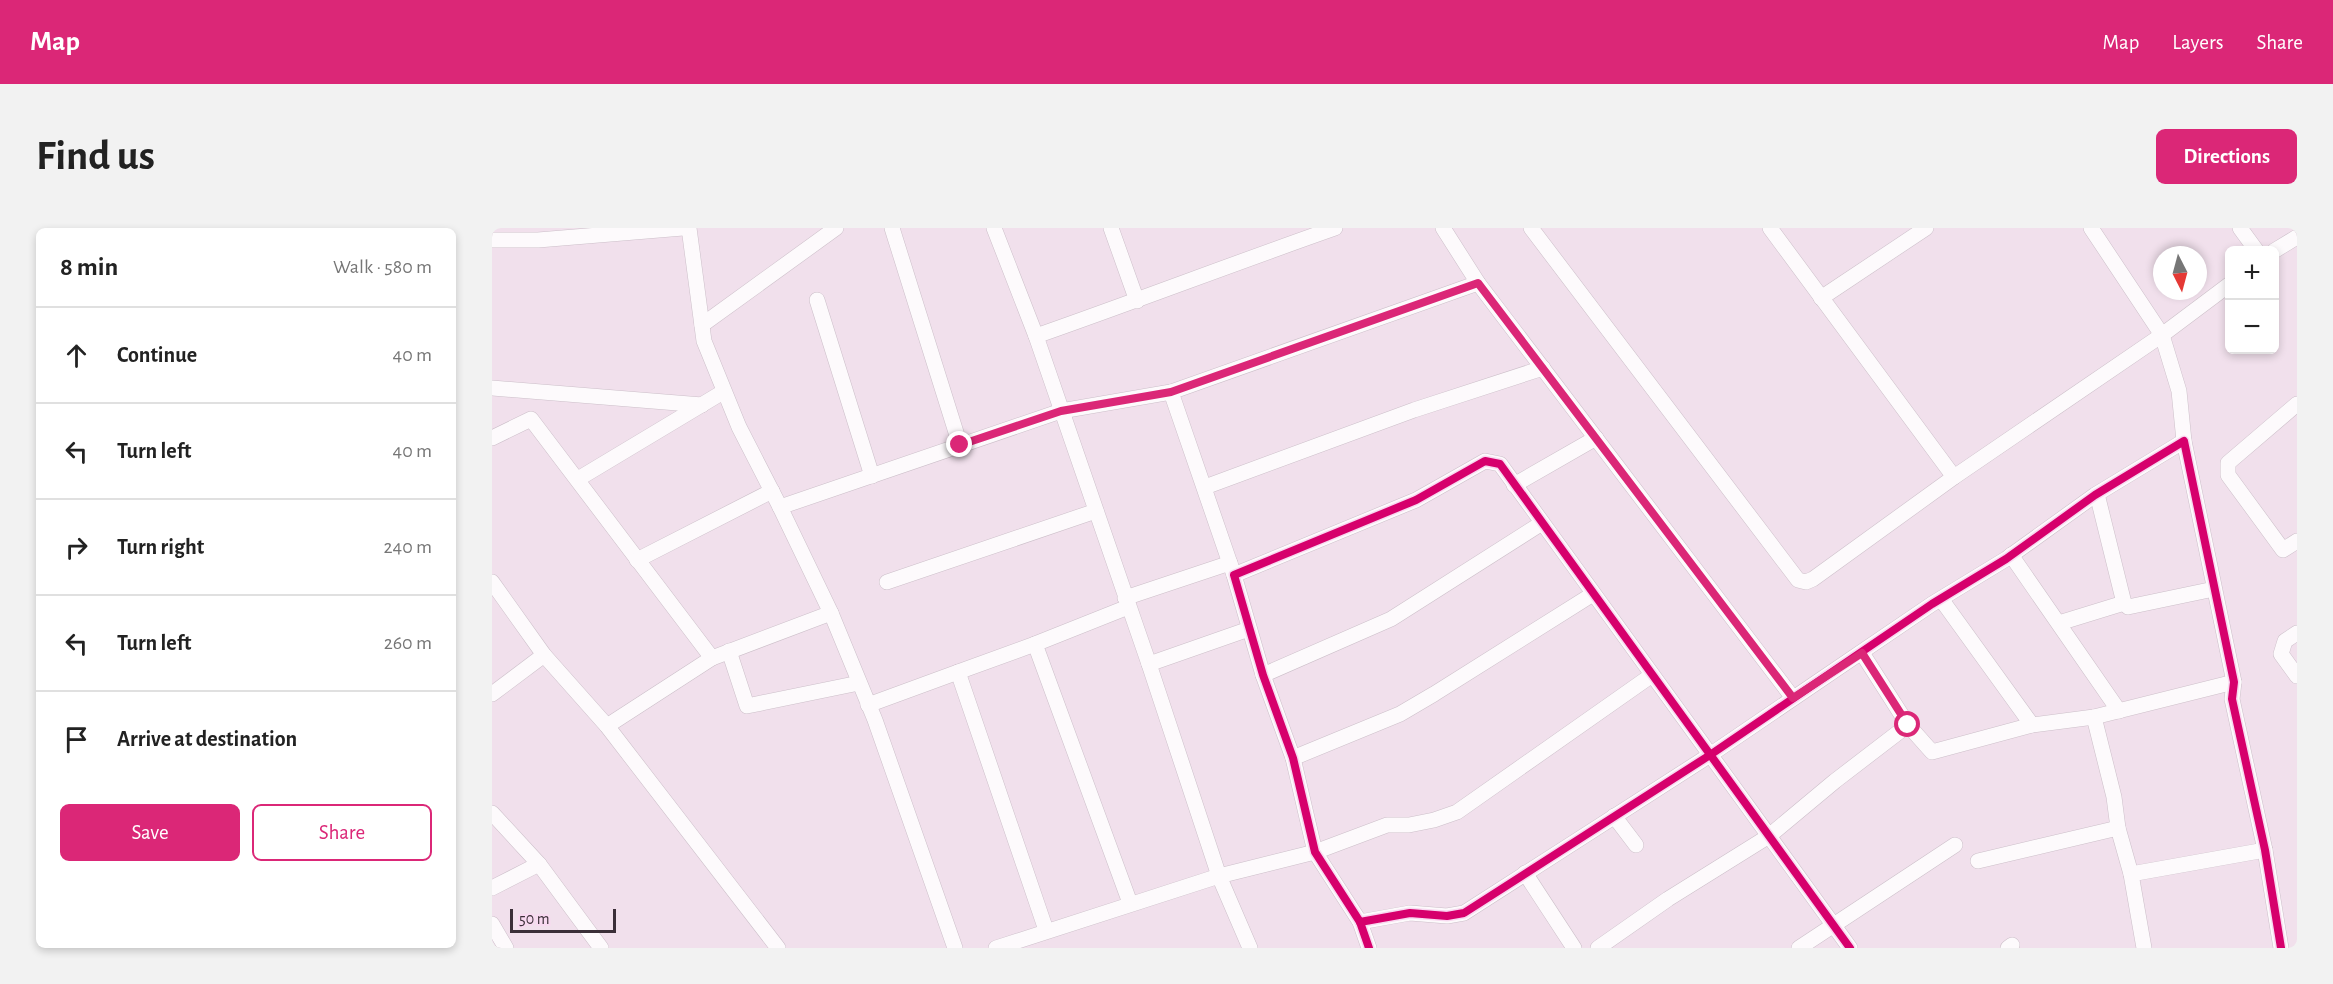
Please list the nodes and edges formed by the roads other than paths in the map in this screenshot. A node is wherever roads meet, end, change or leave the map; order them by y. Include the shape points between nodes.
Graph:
1 (683, 228) edge
2 (689, 228) edge
3 (836, 228) edge
4 (892, 228) edge
5 (994, 228) edge
6 (1111, 228) edge
7 (1443, 228) edge
8 (1531, 228) edge
9 (1770, 228) edge
10 (1926, 228) edge
11 (2091, 228) edge
12 (2240, 228) edge
13 (1330, 229) edge
14 (2297, 237) edge
15 (492, 240) edge
16 (2253, 246) edge
17 (2279, 248) edge
18 (1478, 283) junction
19 (2225, 287) edge
20 (1821, 298) junction
21 (817, 300) dead end
22 (1137, 301) junction
23 (702, 325) junction
24 (2162, 335) junction
25 (1036, 336) junction
26 (1543, 368) junction
27 (492, 388) edge
28 (723, 392) junction
29 (1171, 392) junction
30 (2297, 404) edge
31 (702, 405) junction
32 (1061, 411) junction
33 (492, 438) edge
34 (1596, 438) junction
35 (2184, 441) junction
36 (960, 445) junction
37 (872, 476) junction
38 (1954, 477) junction
39 (578, 479) junction
40 (1514, 485) junction
41 (1205, 486) junction
42 (772, 491) junction
43 (2097, 494) junction
44 (780, 507) junction
45 (1096, 511) junction
46 (1542, 523) junction
47 (2297, 541) edge
48 (2012, 555) junction
49 (637, 560) junction
50 (1232, 569) junction
51 (492, 582) edge
52 (887, 582) dead end
53 (2214, 589) junction
54 (1593, 594) junction
55 (1941, 598) junction
56 (1127, 602) junction
57 (2124, 603) junction
58 (831, 613) junction
59 (2059, 623) junction
60 (1249, 629) junction
61 (2297, 633) edge
62 (1035, 644) junction
63 (729, 651) junction
64 (1862, 653) junction
65 (544, 655) junction
66 (712, 658) junction
67 (1149, 664) junction
68 (958, 672) junction
69 (1263, 675) junction
70 (1652, 675) junction
71 (2297, 676) edge
72 (859, 682) junction
73 (2234, 682) junction
74 (492, 694) edge
75 (1793, 698) junction
76 (867, 705) junction
77 (2119, 711) junction
78 (2094, 717) junction
79 (1908, 725) junction
80 (2032, 725) junction
81 (607, 726) junction
82 (1710, 755) junction
83 (1293, 758) junction
84 (492, 813) edge
85 (1614, 816) junction
86 (2118, 828) junction
87 (1769, 836) junction
88 (1954, 845) dead end
89 (1636, 846) dead end
90 (2265, 850) junction
91 (1315, 852) junction
92 (1977, 861) dead end
93 (539, 864) junction
94 (1525, 873) junction
95 (2132, 874) junction
96 (1219, 876) junction
97 (492, 888) edge
98 (1130, 903) junction
99 (1360, 922) junction
100 (492, 924) edge
101 (1833, 924) junction
102 (1046, 930) junction
103 (597, 947) edge
104 (506, 948) edge
105 (778, 948) edge
106 (955, 948) edge
107 (996, 948) edge
108 (1250, 948) edge
109 (1369, 948) edge
110 (1575, 948) edge
111 (1598, 948) edge
112 (1799, 948) edge
113 (1850, 948) edge
114 (2144, 948) edge
115 (2281, 948) edge

1 - 15 street
2 - 23 street
3 - 23 street
4 - 36 street
5 - 25 street
6 - 22 street
7 - 18 street
8 - 38 street via 1798,580 1813,579
9 - 20 street
10 - 20 street
11 - 24 street
12 - 16 street
13 - 22 street
14 - 17 street
18 - 26 street
18 - 29 street
19 - 24 street
20 - 38 street
21 - 37 street
22 - 25 street
23 - 28 street
24 - 35 street via 2180,391
24 - 38 street
25 - 32 street
26 - 34 street
26 - 41 street
27 - 31 street
28 - 31 street
28 - 42 street
29 - 32 street
29 - 41 street
30 - 47 street via 2228,463 2228,475 2283,550
31 - 39 street
32 - 36 street
32 - 45 street
33 - 39 street via 531,419
34 - 40 street
34 - 75 street
35 - 43 street
35 - 53 street
36 - 37 street
37 - 44 street
39 - 49 street
40 - 46 street
40 - 50 street via 1500,464 1485,461 1416,500
41 - 50 street
42 - 44 street
42 - 49 street
43 - 48 street
43 - 57 street
44 - 58 street
45 - 52 street
45 - 56 street
46 - 54 street
46 - 69 street via 1391,620
48 - 55 street
48 - 59 street
49 - 66 street
50 - 56 street
50 - 60 street
51 - 65 street
53 - 57 street via 2128,607
53 - 73 street
54 - 70 street
54 - 83 street via 1400,714
55 - 64 street
55 - 80 street
56 - 62 street
56 - 67 street
57 - 59 street
58 - 63 street
58 - 72 street
59 - 77 street
60 - 67 street
60 - 69 street
61 - 71 street via 2285,641 2281,654
62 - 68 street
62 - 98 street
63 - 66 street
63 - 72 street via 747,706
64 - 75 street
64 - 79 street
65 - 74 street
65 - 81 street
66 - 81 street
67 - 96 street
68 - 76 street
68 - 102 street
69 - 83 street
70 - 82 street
70 - 91 street via 1457,812 1409,825 1387,825
72 - 76 street
73 - 77 street
73 - 90 street via 2232,699
75 - 82 street
76 - 106 street
77 - 78 street
78 - 80 street
78 - 86 street
79 - 80 street via 1932,752
79 - 87 street
81 - 105 street
82 - 85 street
82 - 87 street
83 - 91 street
84 - 93 street
85 - 89 street
85 - 94 street
86 - 92 street
86 - 95 street
87 - 101 street
87 - 111 street
88 - 101 street
90 - 95 street
90 - 115 street
91 - 96 street
91 - 99 street
93 - 97 street
93 - 103 street
94 - 99 street via 1464,913 1410,913
94 - 110 street
95 - 114 street
96 - 98 street
96 - 108 street
98 - 102 street
99 - 109 street
100 - 104 street
101 - 112 street
101 - 113 street
102 - 107 street

